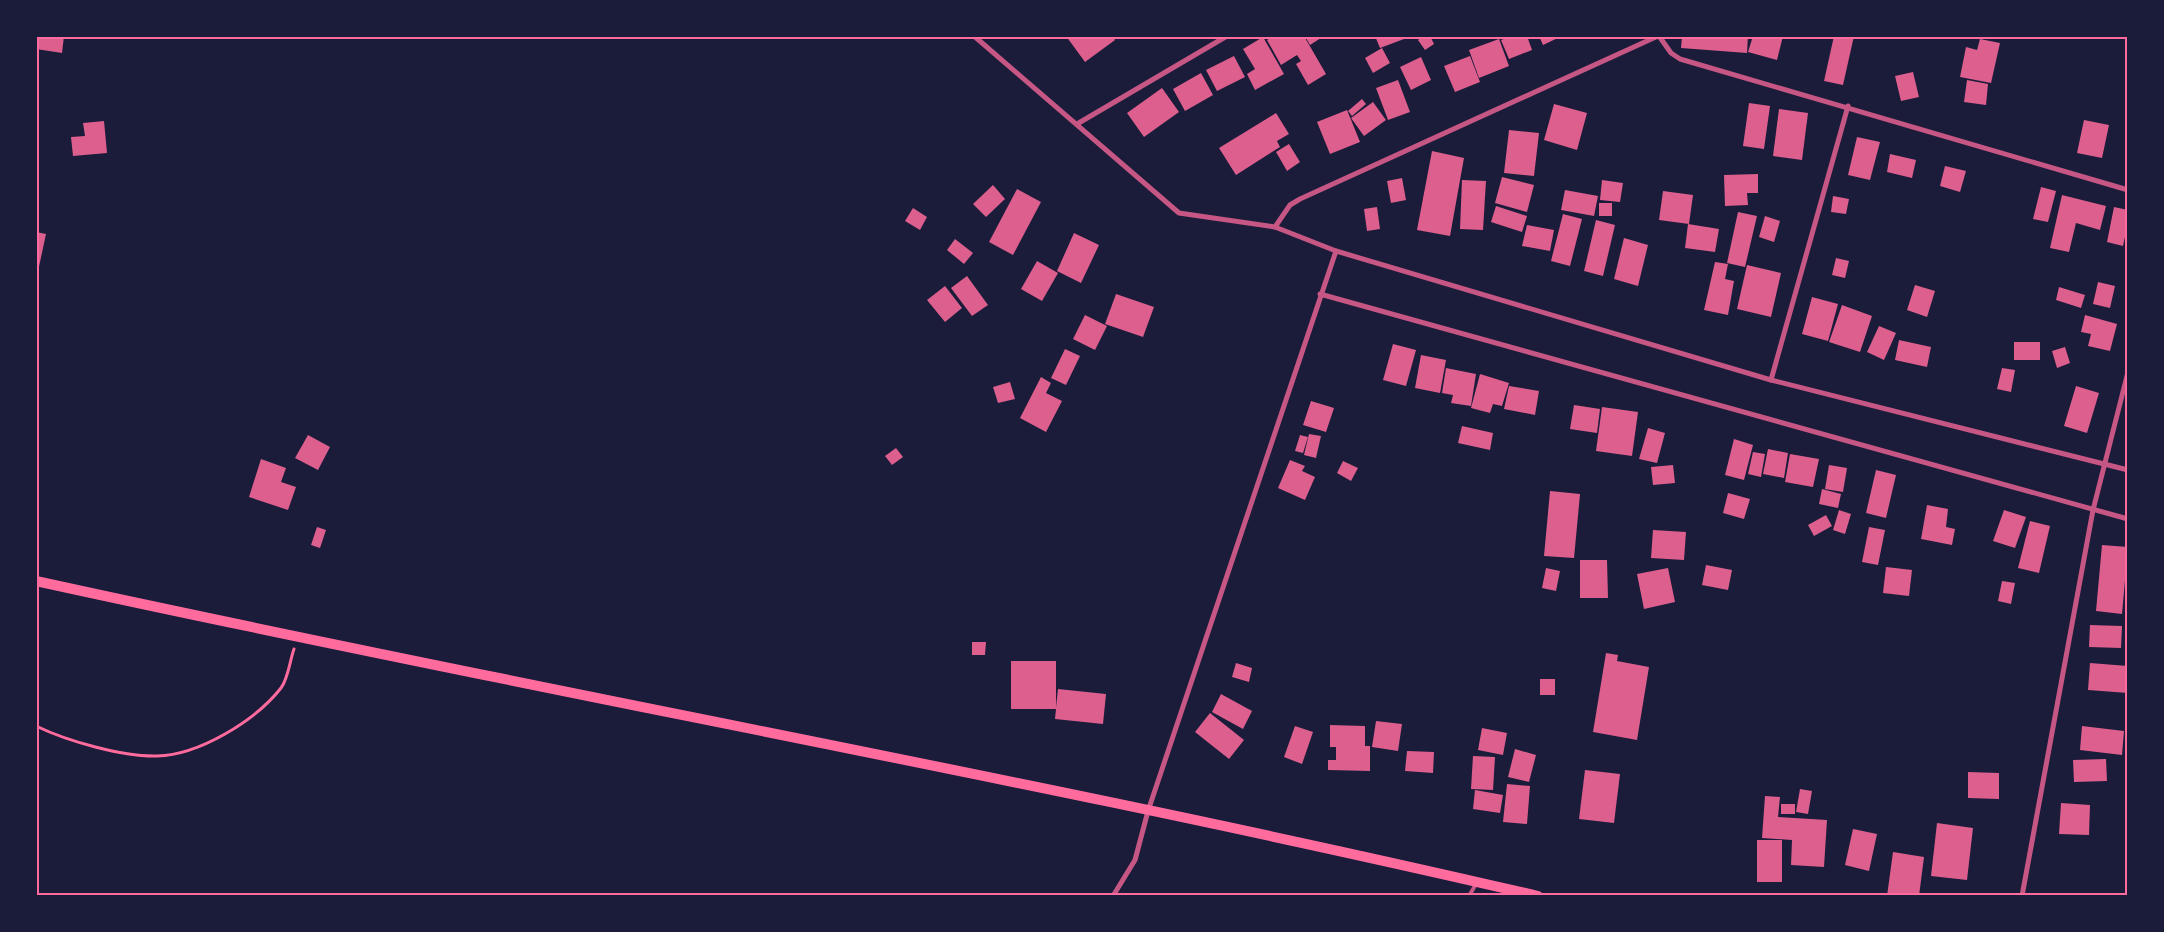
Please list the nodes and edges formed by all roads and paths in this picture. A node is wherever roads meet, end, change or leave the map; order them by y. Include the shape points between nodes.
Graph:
1 (974, 36) edge
2 (1227, 36) edge
3 (1658, 36) edge
4 (1848, 106) junction
5 (1077, 124) junction
6 (2128, 190) edge
7 (1275, 227) junction
8 (1336, 251) junction
9 (1320, 294) junction
10 (2128, 372) edge
11 (1771, 380) junction
12 (2104, 464) junction
13 (2128, 470) edge
14 (2093, 510) junction
15 (2128, 519) edge
16 (36, 581) edge
17 (297, 638) junction
18 (36, 726) edge
19 (1148, 811) junction
20 (1477, 882) junction
21 (1113, 896) edge
22 (1469, 896) edge
23 (1538, 896) edge
24 (2022, 896) edge

1 - 5 street
2 - 5 street
3 - 4 street via 1680,59
3 - 7 street via 1300,199 1290,205
4 - 6 street
4 - 11 street
5 - 7 street via 1178,213
7 - 8 street
8 - 9 street
8 - 11 street
9 - 14 street
9 - 19 street
10 - 12 street
11 - 12 street
12 - 13 street
12 - 14 street
14 - 15 street
14 - 24 street
16 - 17 main road
17 - 18 path via 282,687 245,721 203,747 158,756 111,751
17 - 19 main road
19 - 20 main road
19 - 21 street via 1134,860
20 - 22 lane
20 - 23 main road

